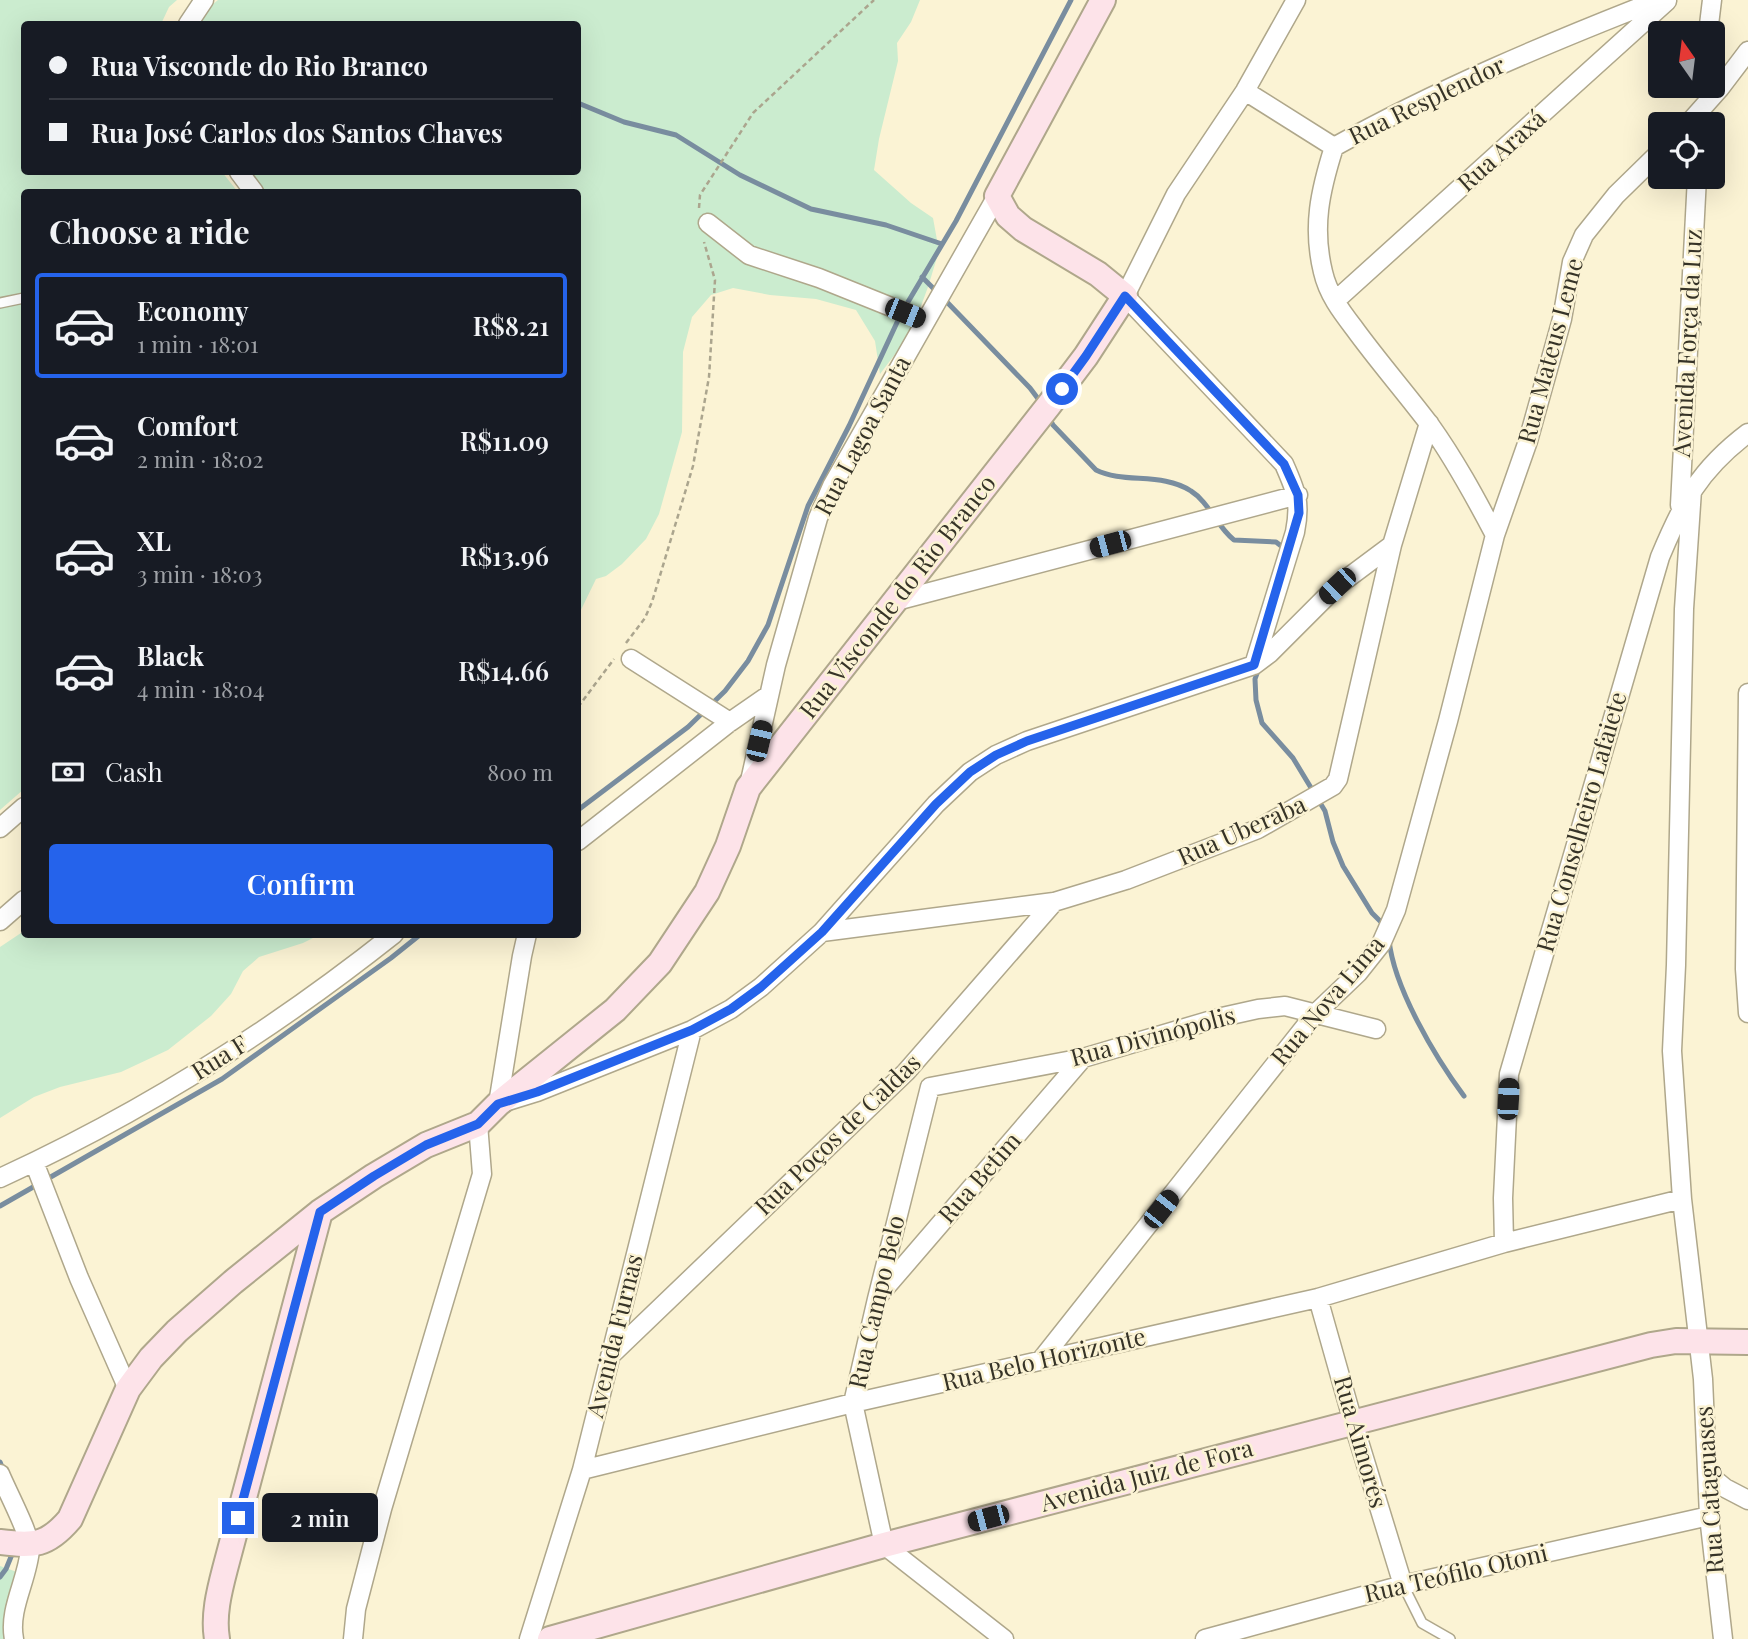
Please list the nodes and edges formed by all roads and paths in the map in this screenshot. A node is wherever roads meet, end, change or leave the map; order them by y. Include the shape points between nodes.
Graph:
1 (204, 0) edge
2 (874, 0) edge
3 (1103, 0) edge
4 (1296, 0) edge
5 (1658, 0) edge
6 (1669, 0) edge
7 (1712, 0) edge
8 (190, 21) edge
9 (1709, 21) edge
10 (1748, 51) edge
11 (1245, 91) junction
12 (1705, 112) edge
13 (1334, 147) junction
14 (1648, 164) edge
15 (1696, 189) edge
16 (997, 196) junction
17 (704, 227) junction
18 (1125, 296) junction
19 (21, 299) edge
20 (1335, 301) junction
21 (0, 303) edge
22 (926, 321) junction
23 (1429, 424) junction
24 (1748, 433) edge
25 (1692, 490) junction
26 (1298, 495) junction
27 (1680, 509) junction
28 (1495, 535) junction
29 (1392, 545) junction
30 (896, 601) junction
31 (623, 655) junction
32 (1254, 665) junction
33 (1748, 693) edge
34 (769, 695) junction
35 (581, 704) edge
36 (730, 722) junction
37 (748, 788) junction
38 (21, 810) edge
39 (0, 828) edge
40 (581, 839) edge
41 (1054, 902) junction
42 (21, 903) edge
43 (0, 921) edge
44 (822, 932) junction
45 (389, 938) edge
46 (526, 938) edge
47 (1748, 1013) edge
48 (1315, 1014) junction
49 (1376, 1028) dead end
50 (692, 1030) junction
51 (1083, 1058) junction
52 (906, 1072) junction
53 (930, 1087) junction
54 (498, 1104) junction
55 (478, 1124) junction
56 (34, 1162) junction
57 (0, 1178) edge
58 (1682, 1199) junction
59 (320, 1212) junction
60 (1504, 1243) junction
61 (1318, 1298) junction
62 (877, 1299) junction
63 (1700, 1342) junction
64 (1748, 1342) edge
65 (610, 1356) junction
66 (1041, 1360) junction
67 (128, 1389) junction
68 (853, 1403) junction
69 (1353, 1422) junction
70 (582, 1470) junction
71 (0, 1474) edge
72 (1708, 1474) junction
73 (1748, 1500) edge
74 (1709, 1516) junction
75 (0, 1542) edge
76 (884, 1545) junction
77 (30, 1546) junction
78 (1403, 1585) junction
79 (14, 1639) edge
80 (217, 1639) edge
81 (353, 1639) edge
82 (529, 1639) edge
83 (550, 1639) edge
84 (1003, 1639) edge
85 (1205, 1639) edge
86 (1450, 1639) edge
87 (1723, 1639) edge

1 - 8 street
2 - 17 path via 753,113 700,195
3 - 16 street, Rua Lagoa Santa
4 - 11 street, Rua Visconde do Rio Branco
5 - 13 street, Rua Resplendor via 1546,44
6 - 20 street, Rua Araxá
7 - 9 street
10 - 12 street
11 - 13 street
11 - 18 street, Rua Visconde do Rio Branco via 1176,194
13 - 20 street, Rua Resplendor via 1320,192 1317,239 1323,274
14 - 28 street, Rua Mateus Leme via 1616,195 1584,235 1576,253 1528,441
15 - 27 street, Avenida Força da Luz
16 - 18 street via 1008,216 1023,229 1098,274
16 - 22 street, Rua Lagoa Santa
17 - 22 street via 749,255
17 - 31 path via 715,280 709,377 693,466 652,602
18 - 26 street via 1284,464
18 - 30 street, Rua Visconde do Rio Branco via 1064,385
19 - 21 lane
20 - 23 street, Rua Resplendor
22 - 34 street, Rua Lagoa Santa via 818,518
23 - 28 street, Rua Resplendor via 1461,470
23 - 29 street, Rua Uberaba
24 - 25 street, Rua Conselheiro Lafaiete
25 - 27 street, Rua Conselheiro Lafaiete
25 - 58 street, Rua Cataguases via 1684,609 1672,1051
26 - 30 street
26 - 32 street via 1299,513
27 - 60 street, Rua Conselheiro Lafaiete via 1660,557 1509,1074
28 - 48 street, Rua Nova Lima via 1396,910 1381,944
29 - 32 street via 1337,586
29 - 41 street, Rua Uberaba via 1333,786 1258,829
30 - 37 street, Rua Visconde do Rio Branco
31 - 35 path
31 - 36 street
32 - 44 street via 996,755 936,804
33 - 47 street
34 - 36 street
34 - 37 street, Rua Lagoa Santa
36 - 40 street
37 - 54 street, Rua Visconde do Rio Branco via 707,892 660,963 615,1010
38 - 39 street
41 - 44 street, Rua Uberaba
41 - 52 street, Rua Poços de Caldas
42 - 43 street
44 - 50 street via 741,1002
45 - 56 street, Rua F via 271,1026 155,1097
46 - 54 street
48 - 49 street, Rua Divinópolis
48 - 51 street, Rua Divinópolis via 1285,1006 1258,1009
48 - 66 street, Rua Nova Lima
50 - 54 street
50 - 65 street, Avenida Furnas
51 - 53 street, Rua Divinópolis
51 - 62 street, Rua Betim
52 - 53 street
52 - 65 street, Rua Poços de Caldas
53 - 62 street, Rua Campo Belo
54 - 55 street, Rua Visconde do Rio Branco
55 - 59 street, Rua Visconde do Rio Branco via 426,1145
55 - 81 street via 482,1174 382,1509 356,1609
56 - 57 street, Rua F
56 - 67 street
58 - 60 street, Rua Belo Horizonte
58 - 63 street, Rua Cataguases
59 - 67 street, Rua Visconde do Rio Branco via 177,1331
59 - 80 street via 225,1569 218,1599
60 - 61 street, Rua Belo Horizonte
61 - 66 street, Rua Belo Horizonte
61 - 69 street, Rua Aimorés
62 - 68 street, Rua Campo Belo
63 - 64 street, Avenida Juiz de Fora
63 - 69 street, Avenida Juiz de Fora via 1651,1345
63 - 72 street, Rua Cataguases
65 - 70 street, Avenida Furnas
66 - 68 street, Rua Belo Horizonte
67 - 77 street, Rua Visconde do Rio Branco via 70,1519 57,1535
68 - 70 street, Rua Belo Horizonte
68 - 76 street, Rua Campo Belo
69 - 76 street, Avenida Juiz de Fora
69 - 78 street, Rua Aimorés
70 - 82 street, Avenida Furnas
71 - 77 street
72 - 73 street
72 - 74 street, Rua Cataguases
74 - 78 street, Rua Teófilo Otoni
74 - 87 street, Rua Cataguases
75 - 77 street
76 - 83 street, Avenida Juiz de Fora
76 - 84 street
77 - 79 street via 13,1616
78 - 85 street, Rua Teófilo Otoni
78 - 86 lane via 1422,1623

